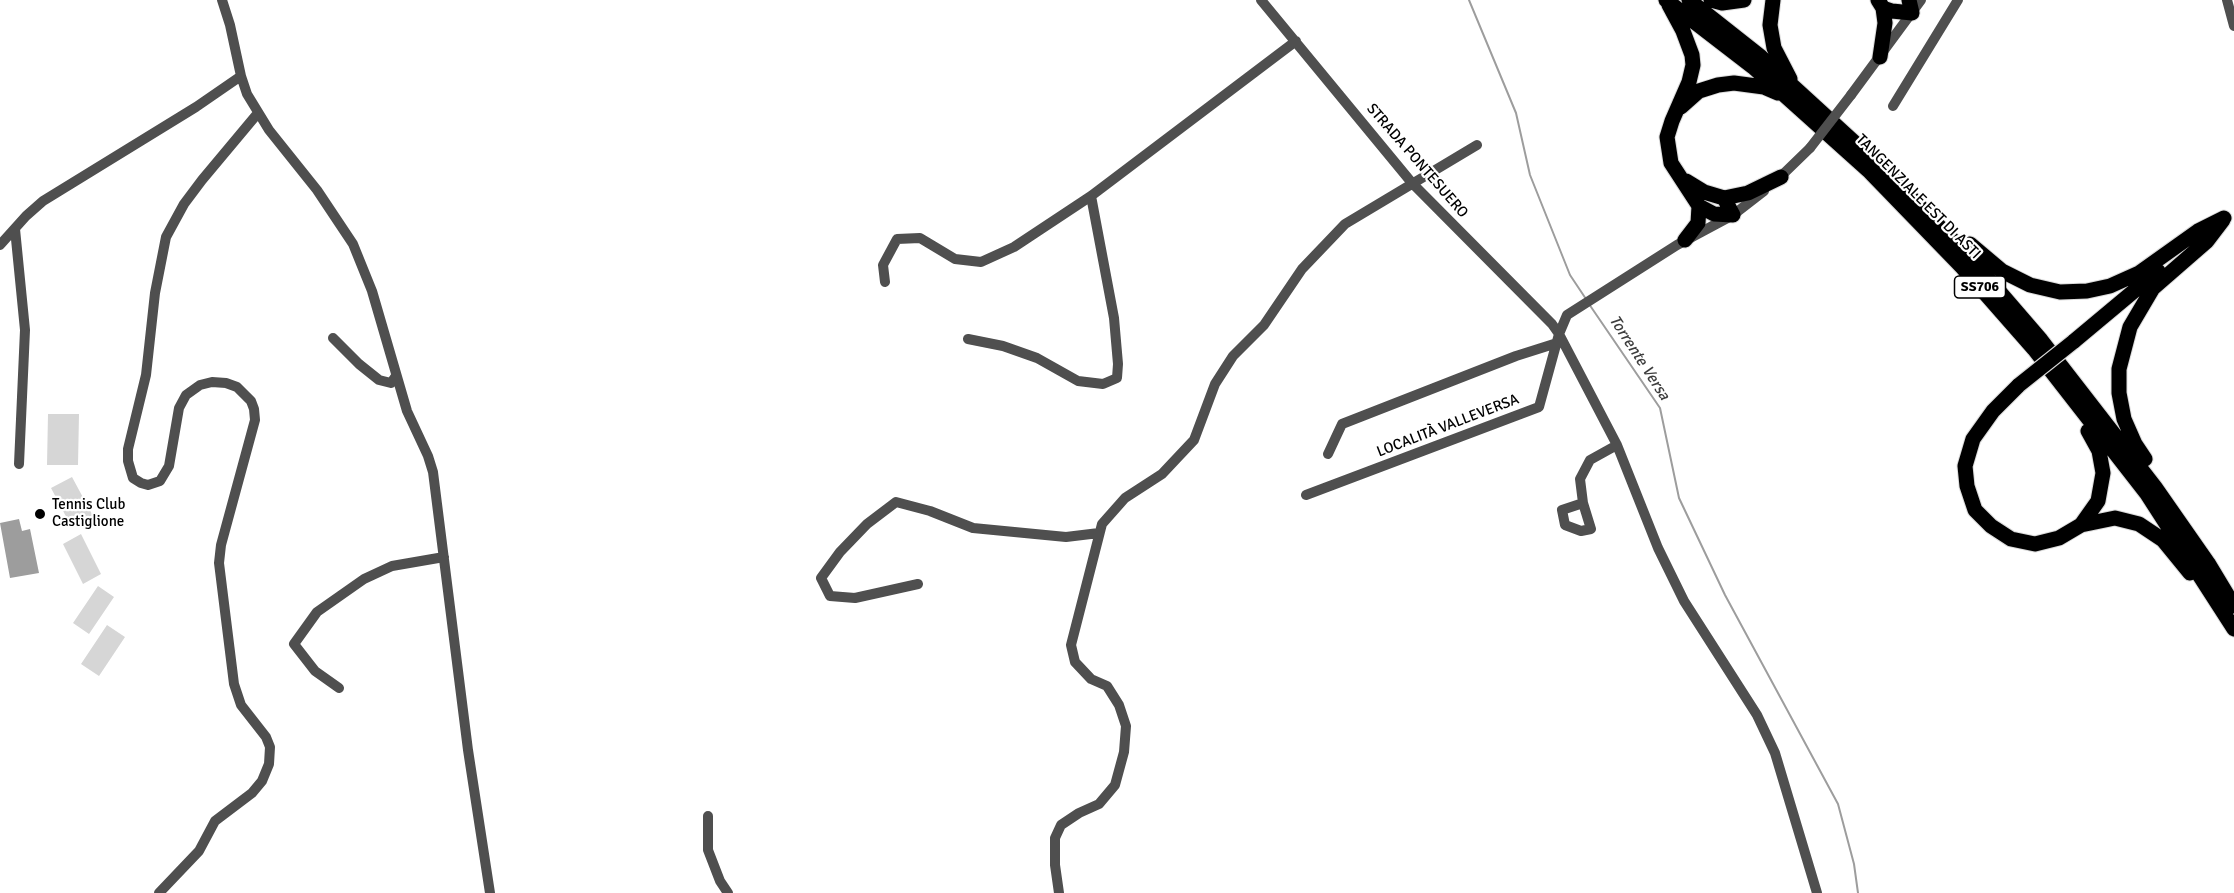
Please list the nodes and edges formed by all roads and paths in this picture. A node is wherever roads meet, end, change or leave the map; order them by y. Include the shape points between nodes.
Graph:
1 (222, 0) edge
2 (1261, 0) edge
3 (1666, 0) edge
4 (1689, 0) edge
5 (1711, 0) edge
6 (1744, 0) edge
7 (1773, 0) edge
8 (1922, 0) edge
9 (1958, 0) edge
10 (2227, 0) edge
11 (1880, 4) edge
12 (1911, 7) edge
13 (2234, 26) edge
14 (1296, 41) junction
15 (1880, 57) junction
16 (241, 76) junction
17 (1791, 93) junction
18 (1893, 106) dead end
19 (1677, 111) junction
20 (258, 113) junction
21 (1477, 145) dead end
22 (1877, 163) junction
23 (1781, 177) junction
24 (1681, 178) junction
25 (1412, 183) junction
26 (1091, 196) junction
27 (1724, 198) junction
28 (1699, 206) junction
29 (2229, 214) edge
30 (1733, 215) junction
31 (15, 228) junction
32 (1685, 240) junction
33 (0, 245) edge
34 (885, 282) dead end
35 (333, 338) dead end
36 (968, 339) dead end
37 (1558, 339) junction
38 (2034, 349) junction
39 (396, 376) junction
40 (1617, 445) junction
41 (1328, 454) dead end
42 (20, 464) dead end
43 (1306, 495) dead end
44 (1583, 503) dead end
45 (2081, 525) junction
46 (1100, 533) junction
47 (444, 557) junction
48 (2208, 562) junction
49 (918, 584) dead end
50 (2234, 606) edge
51 (2234, 630) edge
52 (339, 688) dead end
53 (708, 816) dead end
54 (159, 893) edge
55 (490, 893) edge
56 (728, 893) edge
57 (1059, 893) edge
58 (1817, 893) edge

1 - 16 street
2 - 14 street, STRADA PONTESUERO
3 - 17 highway, TANGENZIALE EST DI ASTI / SS706
3 - 19 highway via 1692,55 1692,73
4 - 17 highway, TANGENZIALE EST DI ASTI / SS706 via 1761,57
5 - 6 highway
7 - 17 highway via 1770,25 1774,48
8 - 12 street
9 - 18 street
10 - 13 street
11 - 12 highway via 1892,11
11 - 15 highway via 1885,23
12 - 15 street
14 - 25 street, STRADA PONTESUERO
14 - 26 street
15 - 23 street, bridge via 1810,148
16 - 20 street
16 - 31 street via 43,201
17 - 19 highway via 1734,83 1718,85 1699,91
17 - 22 highway, TANGENZIALE EST DI ASTI / SS706
17 - 38 highway, TANGENZIALE EST DI ASTI / SS706 via 1962,267
19 - 24 highway via 1668,129 1667,142 1671,163
20 - 39 street via 318,189 353,244 372,291
20 - 54 street via 184,204 166,237 146,375 128,461 133,478 148,485 160,481 169,466 179,408 186,395 200,384 226,383 237,387 251,401 255,420 219,563 234,684 242,705 266,737 269,764 252,793 215,821 199,851
21 - 25 street
22 - 29 highway via 1916,190 1975,250 2002,271 2030,285 2061,292 2087,291 2139,273
22 - 48 highway, TANGENZIALE EST DI ASTI / SS706 via 1972,260 2041,340
23 - 27 highway via 1748,193
23 - 30 street
24 - 27 highway
24 - 28 highway
25 - 37 street, STRADA PONTESUERO via 1552,324
25 - 46 street via 1346,224 1302,269 1264,325 1233,356 1215,384 1194,440 1162,474 1125,498 1102,524
26 - 34 street via 1014,247 981,262 955,259 920,238 897,239 883,265
26 - 36 street via 1113,318 1117,378 1103,384 1078,381 1037,358
27 - 30 highway
28 - 30 highway via 1714,214
28 - 32 highway via 1698,223
29 - 45 highway, bridge via 2019,385 1973,439 1965,466 1967,486 1975,510 1991,526 2011,539 2035,544 2059,538
29 - 48 highway via 2207,241 2152,288 2130,327 2119,369 2124,418 2135,444 2199,538
30 - 32 street
31 - 33 street
31 - 42 street via 25,330
32 - 37 street via 1567,315
35 - 39 street via 379,380 391,383
37 - 40 street, STRADA PONTESUERO
37 - 41 street via 1342,424
37 - 43 street, LOCALITÀ VALLEVERSA via 1539,407
38 - 45 highway via 2050,381 2082,420 2100,451 2103,472 2098,501
38 - 51 highway, TANGENZIALE EST DI ASTI / SS706 via 2147,494
39 - 47 street via 433,472
40 - 44 street via 1590,460 1580,479
40 - 58 street, STRADA PONTESUERO via 1684,601 1757,715 1775,753
45 - 51 highway via 2115,518 2139,524 2163,540
46 - 49 street via 1066,537 973,528 896,502 867,524 821,578 830,596 855,598
46 - 57 street via 1071,645 1075,662 1091,679 1107,686 1119,705 1126,726 1124,752 1115,785 1099,804 1061,825 1055,838
47 - 52 street via 392,566 364,579 316,612 294,644 315,671
47 - 55 street
48 - 50 highway, TANGENZIALE EST DI ASTI / SS706
53 - 56 street via 708,850

